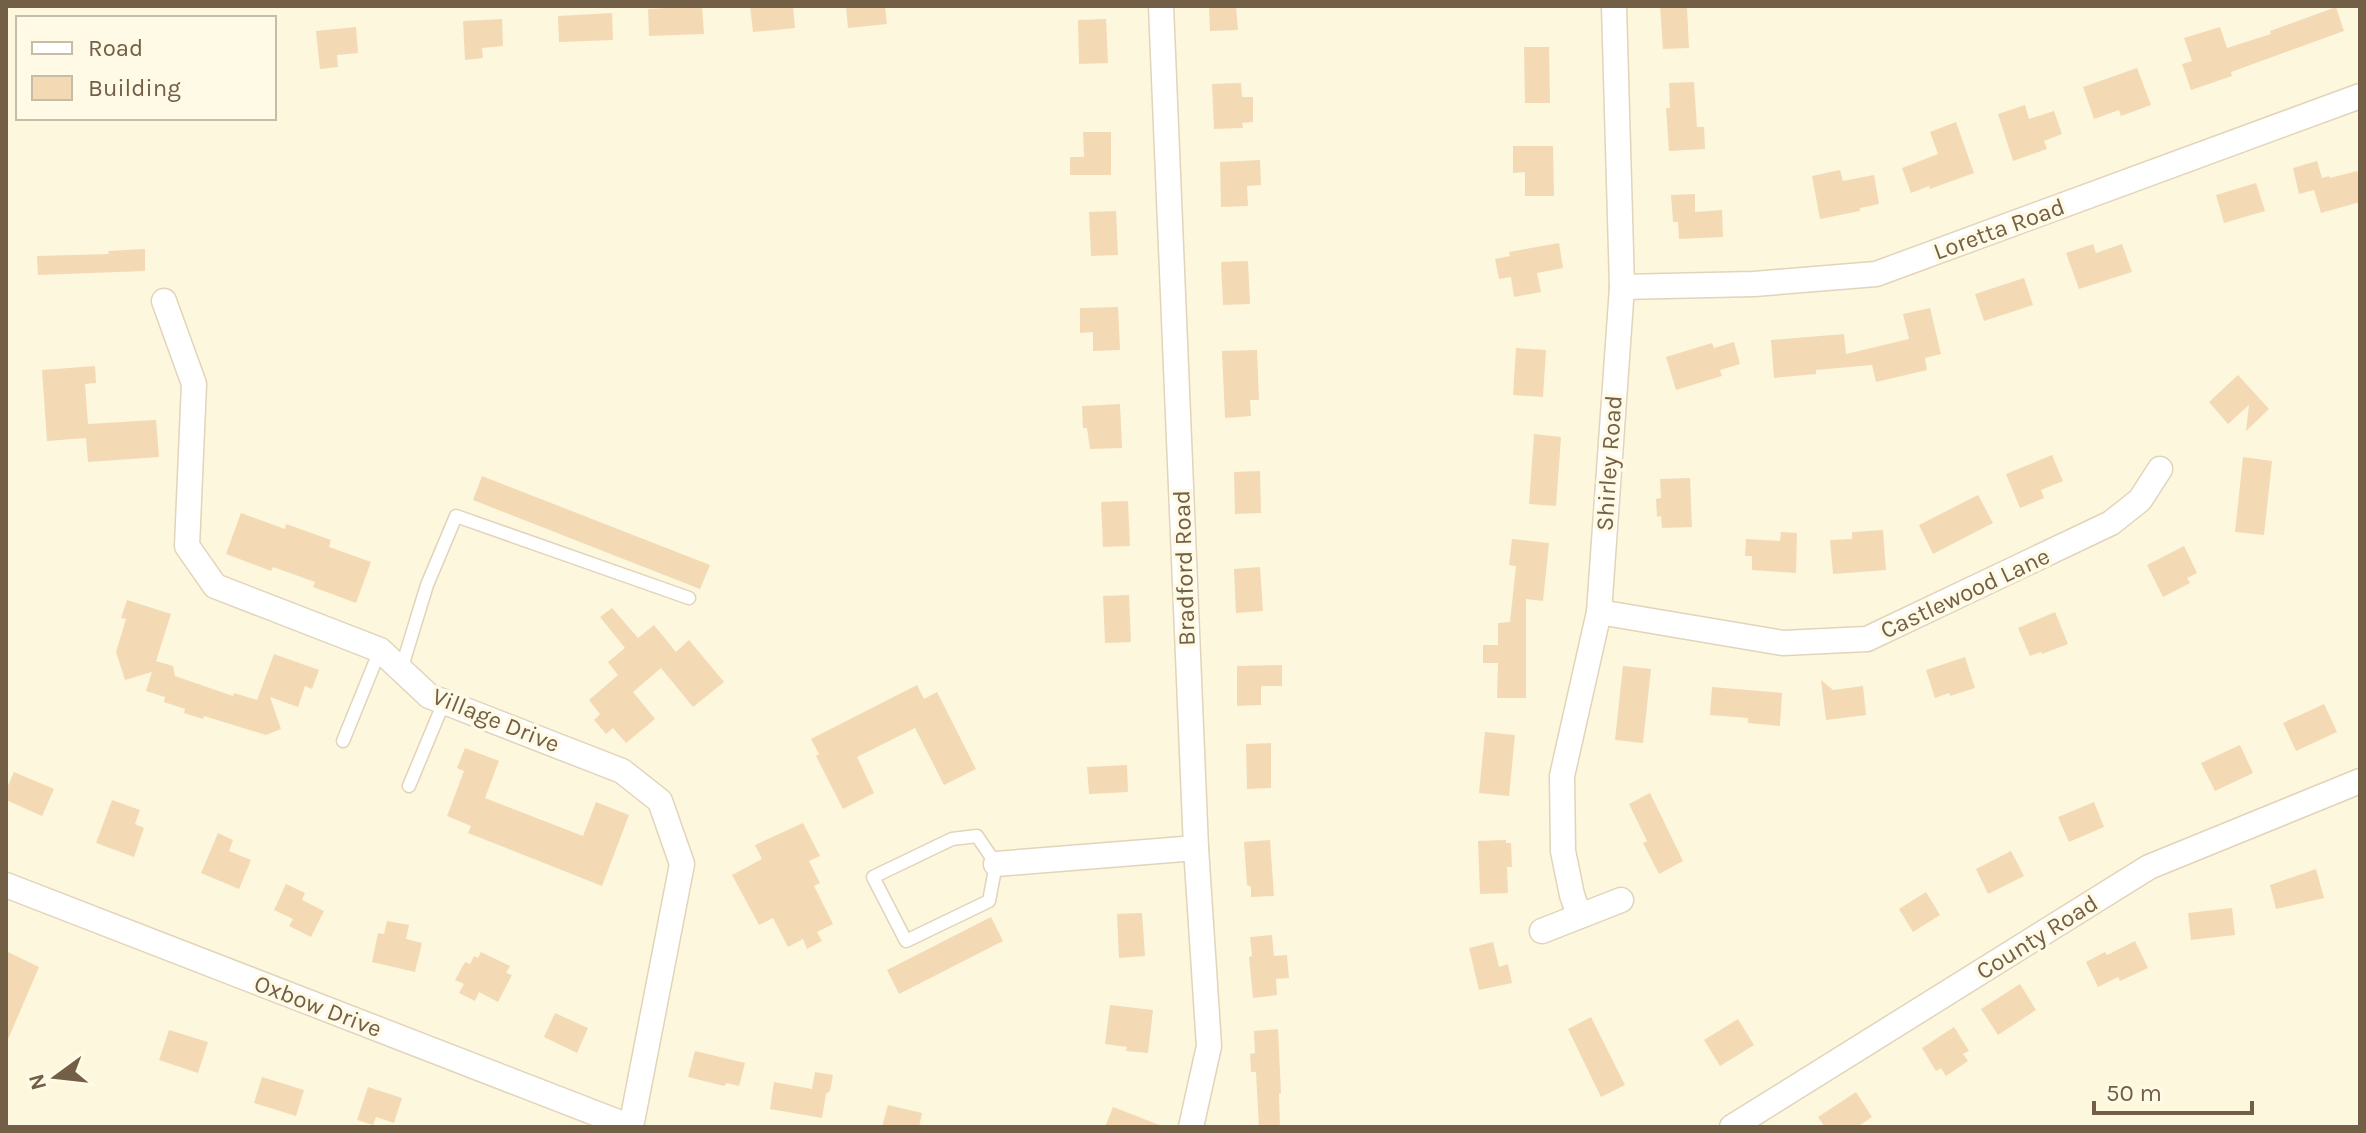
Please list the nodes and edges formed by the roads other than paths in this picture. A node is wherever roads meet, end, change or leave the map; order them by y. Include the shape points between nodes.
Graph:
1 (1161, 6) edge
2 (1614, 6) edge
3 (2360, 96) edge
4 (1622, 287) junction
5 (164, 301) dead end
6 (2160, 469) dead end
7 (689, 598) dead end
8 (1599, 612) junction
9 (380, 650) junction
10 (401, 670) junction
11 (444, 702) junction
12 (343, 741) dead end
13 (2360, 781) edge
14 (409, 786) dead end
15 (1196, 848) junction
16 (996, 864) junction
17 (6, 885) edge
18 (1621, 900) dead end
19 (1579, 915) junction
20 (1542, 931) dead end
21 (631, 1127) edge
22 (1191, 1127) edge
23 (1732, 1127) edge

1 - 15 street, Bradford Road
2 - 4 street, Shirley Road
3 - 4 street, Loretta Road via 1876,274
4 - 8 street, Shirley Road
5 - 9 street, Village Drive via 194,384 187,546 215,586
6 - 8 street, Castlewood Lane via 2140,500 2111,523 1867,639 1783,643
7 - 10 lane via 456,516 427,585
8 - 19 street, Shirley Road via 1562,776 1563,851
9 - 10 street, Village Drive
9 - 12 lane
10 - 11 street, Village Drive via 429,696
11 - 14 lane
11 - 21 street, Village Drive via 622,771 660,801 682,864
13 - 23 street, County Road via 2149,867
15 - 16 street
15 - 22 street, Bradford Road via 1209,1046
16 - 16 lane via 977,836 952,839 873,877 906,941 989,901
17 - 21 street, Oxbow Drive
18 - 19 street
19 - 20 street

